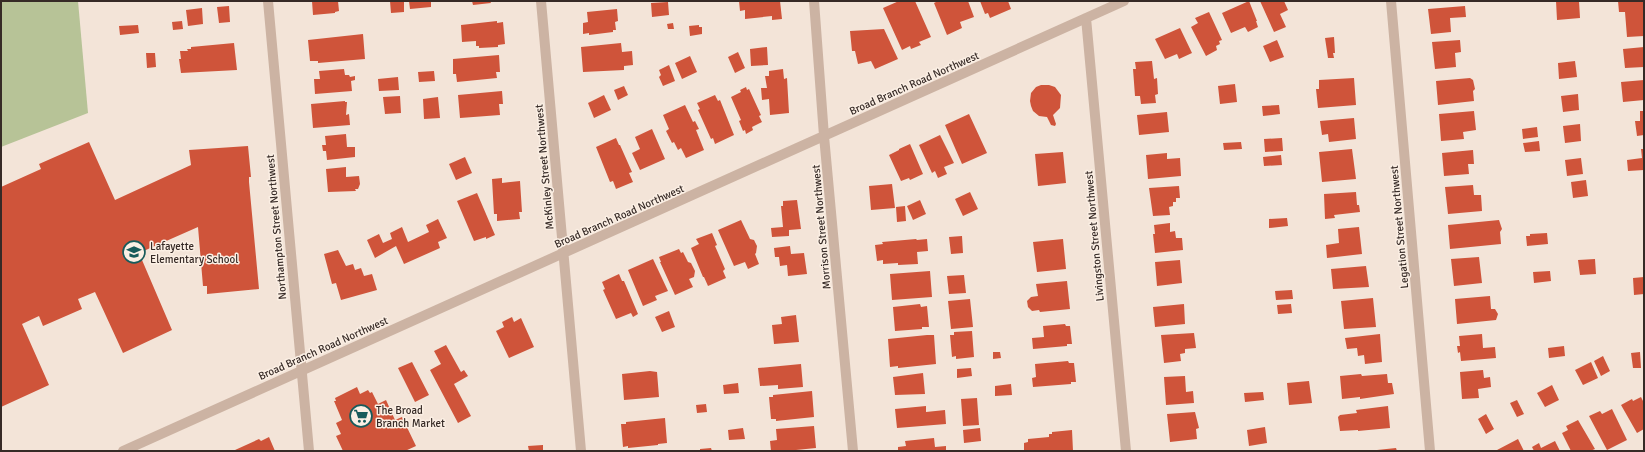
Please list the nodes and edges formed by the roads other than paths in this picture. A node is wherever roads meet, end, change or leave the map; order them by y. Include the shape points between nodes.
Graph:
1 (268, 1) edge
2 (541, 1) edge
3 (814, 1) edge
4 (1124, 1) edge
5 (1392, 1) edge
6 (1086, 18) junction
7 (824, 136) junction
8 (563, 254) junction
9 (302, 371) junction
10 (123, 451) edge
11 (309, 451) edge
12 (581, 451) edge
13 (853, 451) edge
14 (1126, 451) edge
15 (1430, 451) edge

1 - 9 street, Northampton Street Northwest
2 - 8 street, McKinley Street Northwest
3 - 7 street, Morrison Street Northwest
4 - 6 street, Broad Branch Road Northwest
5 - 15 street, Legation Street Northwest
6 - 7 street, Broad Branch Road Northwest
6 - 14 street, Livingston Street Northwest
7 - 8 street, Broad Branch Road Northwest
7 - 13 street, Morrison Street Northwest
8 - 9 street, Broad Branch Road Northwest
8 - 12 street, McKinley Street Northwest
9 - 10 street, Broad Branch Road Northwest
9 - 11 street, Northampton Street Northwest

